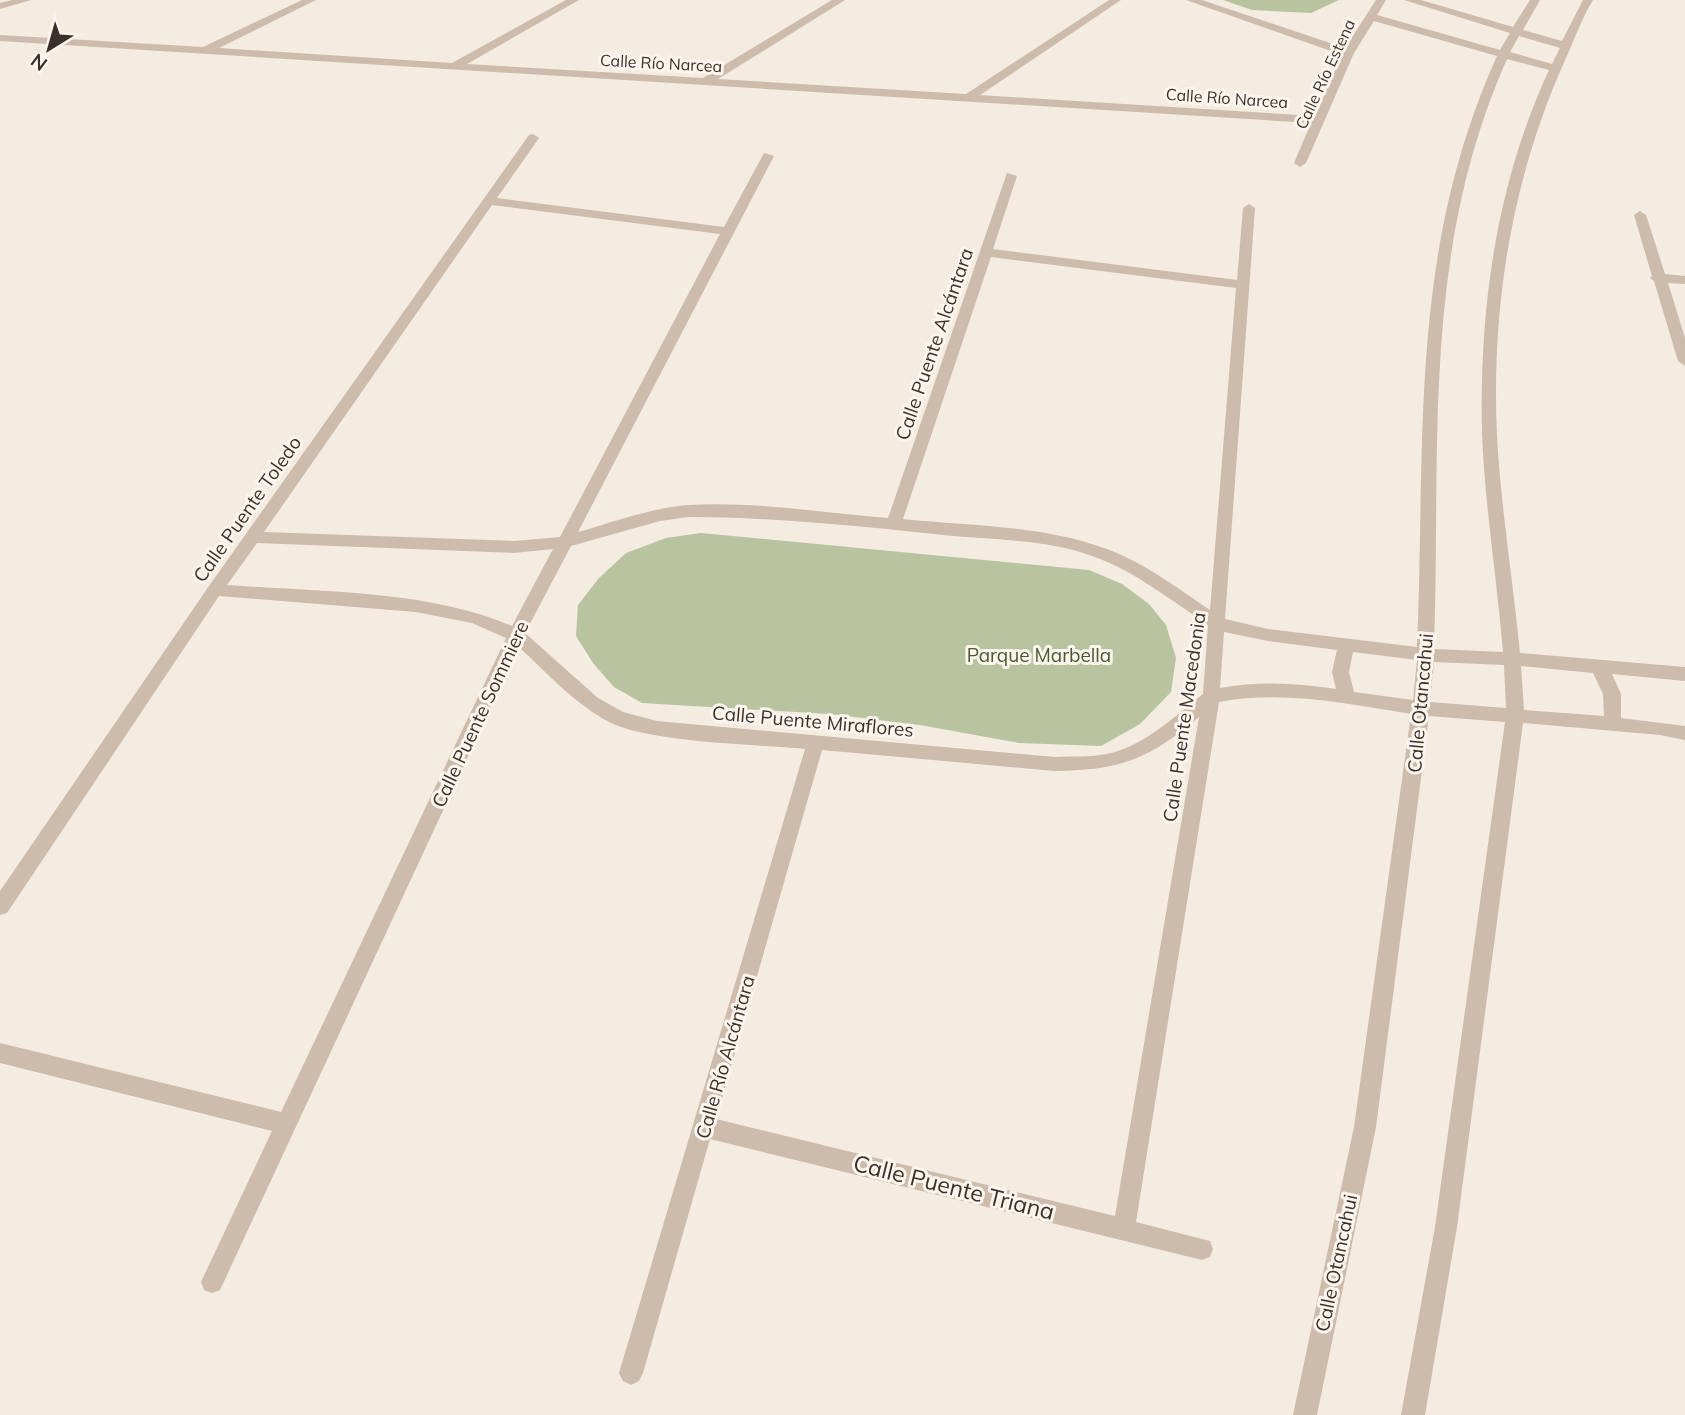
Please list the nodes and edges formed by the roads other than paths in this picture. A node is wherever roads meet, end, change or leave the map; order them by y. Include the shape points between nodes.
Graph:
1 (26, 0) edge
2 (311, 0) edge
3 (574, 0) edge
4 (840, 0) edge
5 (1116, 0) edge
6 (1191, 0) edge
7 (1381, 0) edge
8 (1409, 0) edge
9 (1535, 0) edge
10 (1588, 0) edge
11 (0, 6) edge
12 (1369, 16) junction
13 (1517, 31) junction
14 (0, 38) edge
15 (1566, 46) junction
16 (203, 52) junction
17 (1348, 53) junction
18 (1503, 54) junction
19 (452, 66) junction
20 (1553, 68) junction
21 (707, 81) junction
22 (970, 97) junction
23 (1320, 120) junction
24 (533, 138) dead end
25 (768, 156) dead end
26 (1300, 163) dead end
27 (1011, 176) dead end
28 (491, 201) junction
29 (1249, 208) dead end
30 (1640, 215) dead end
31 (727, 231) junction
32 (986, 252) junction
33 (1657, 278) junction
34 (1685, 280) edge
35 (1242, 285) junction
36 (1685, 361) edge
37 (894, 524) junction
38 (253, 537) junction
39 (564, 542) junction
40 (215, 590) junction
41 (1219, 624) junction
42 (516, 635) junction
43 (1347, 646) junction
44 (1427, 655) junction
45 (1514, 659) junction
46 (1598, 666) junction
47 (1685, 674) edge
48 (1211, 697) junction
49 (1348, 698) junction
50 (1421, 708) junction
51 (1515, 715) junction
52 (1611, 724) junction
53 (1685, 733) edge
54 (816, 741) junction
55 (0, 907) edge
56 (0, 1053) edge
57 (286, 1124) junction
58 (705, 1127) junction
59 (1124, 1228) junction
60 (1202, 1249) dead end
61 (212, 1282) dead end
62 (631, 1373) dead end
63 (1304, 1415) edge
64 (1413, 1415) edge

1 - 11 street
2 - 16 street
3 - 19 street
4 - 21 street
5 - 22 street
6 - 17 street
7 - 12 street, Calle Río Estena
8 - 13 street
9 - 13 street, Calle Otancahui
10 - 15 street
12 - 17 street, Calle Río Estena
12 - 18 street
13 - 15 street
13 - 18 street, Calle Otancahui
14 - 16 street, Calle Río Narcea
15 - 20 street
16 - 19 street, Calle Río Narcea
17 - 23 street, Calle Río Estena
18 - 20 street
18 - 44 street, Calle Otancahui via 1473,131 1460,180 1431,350
19 - 21 street, Calle Río Narcea
20 - 45 street via 1514,173 1501,245 1490,361 1494,491
21 - 22 street, Calle Río Narcea
22 - 23 street, Calle Río Narcea
23 - 26 street, Calle Río Estena
24 - 28 street, Calle Puente Toledo
25 - 31 street, Calle Puente Sommiere
27 - 32 street, Calle Puente Alcántara
28 - 31 street
28 - 38 street, Calle Puente Toledo
29 - 35 street, Calle Puente Macedonia
30 - 33 street
31 - 39 street, Calle Puente Sommiere
32 - 35 street
32 - 37 street, Calle Puente Alcántara
33 - 34 street
33 - 36 street
35 - 41 street, Calle Puente Macedonia
37 - 39 street via 688,511
37 - 41 street via 1054,540 1099,552 1132,567
38 - 39 street via 463,548
38 - 40 street, Calle Puente Toledo
39 - 42 street, Calle Puente Sommiere
40 - 42 street, Calle Puente Miraflores via 416,606 475,617
40 - 55 street, Calle Puente Toledo
41 - 43 street
41 - 48 street, Calle Puente Macedonia
42 - 54 street, Calle Puente Miraflores via 592,703 618,718 657,728
42 - 57 street, Calle Puente Sommiere
43 - 44 street
43 - 49 street via 1339,662
44 - 45 street
44 - 50 street, Calle Otancahui
45 - 46 street
45 - 51 street
46 - 47 street
46 - 52 street via 1611,685 1615,704
48 - 49 street, Calle Puente Miraflores via 1289,689
48 - 54 street, Calle Puente Miraflores via 1148,744 1125,757 1093,764
48 - 59 street, Calle Puente Macedonia
49 - 50 street, Calle Puente Miraflores
50 - 51 street, Calle Puente Miraflores
50 - 63 street, Calle Otancahui via 1365,1127
51 - 52 street, Calle Puente Miraflores
51 - 64 street via 1446,1227
52 - 53 street, Calle Puente Miraflores
54 - 58 street, Calle Río Alcántara
56 - 57 street
57 - 61 street, Calle Puente Sommiere
58 - 59 street, Calle Puente Triana
58 - 62 street, Calle Río Alcántara
59 - 60 street, Calle Puente Triana

